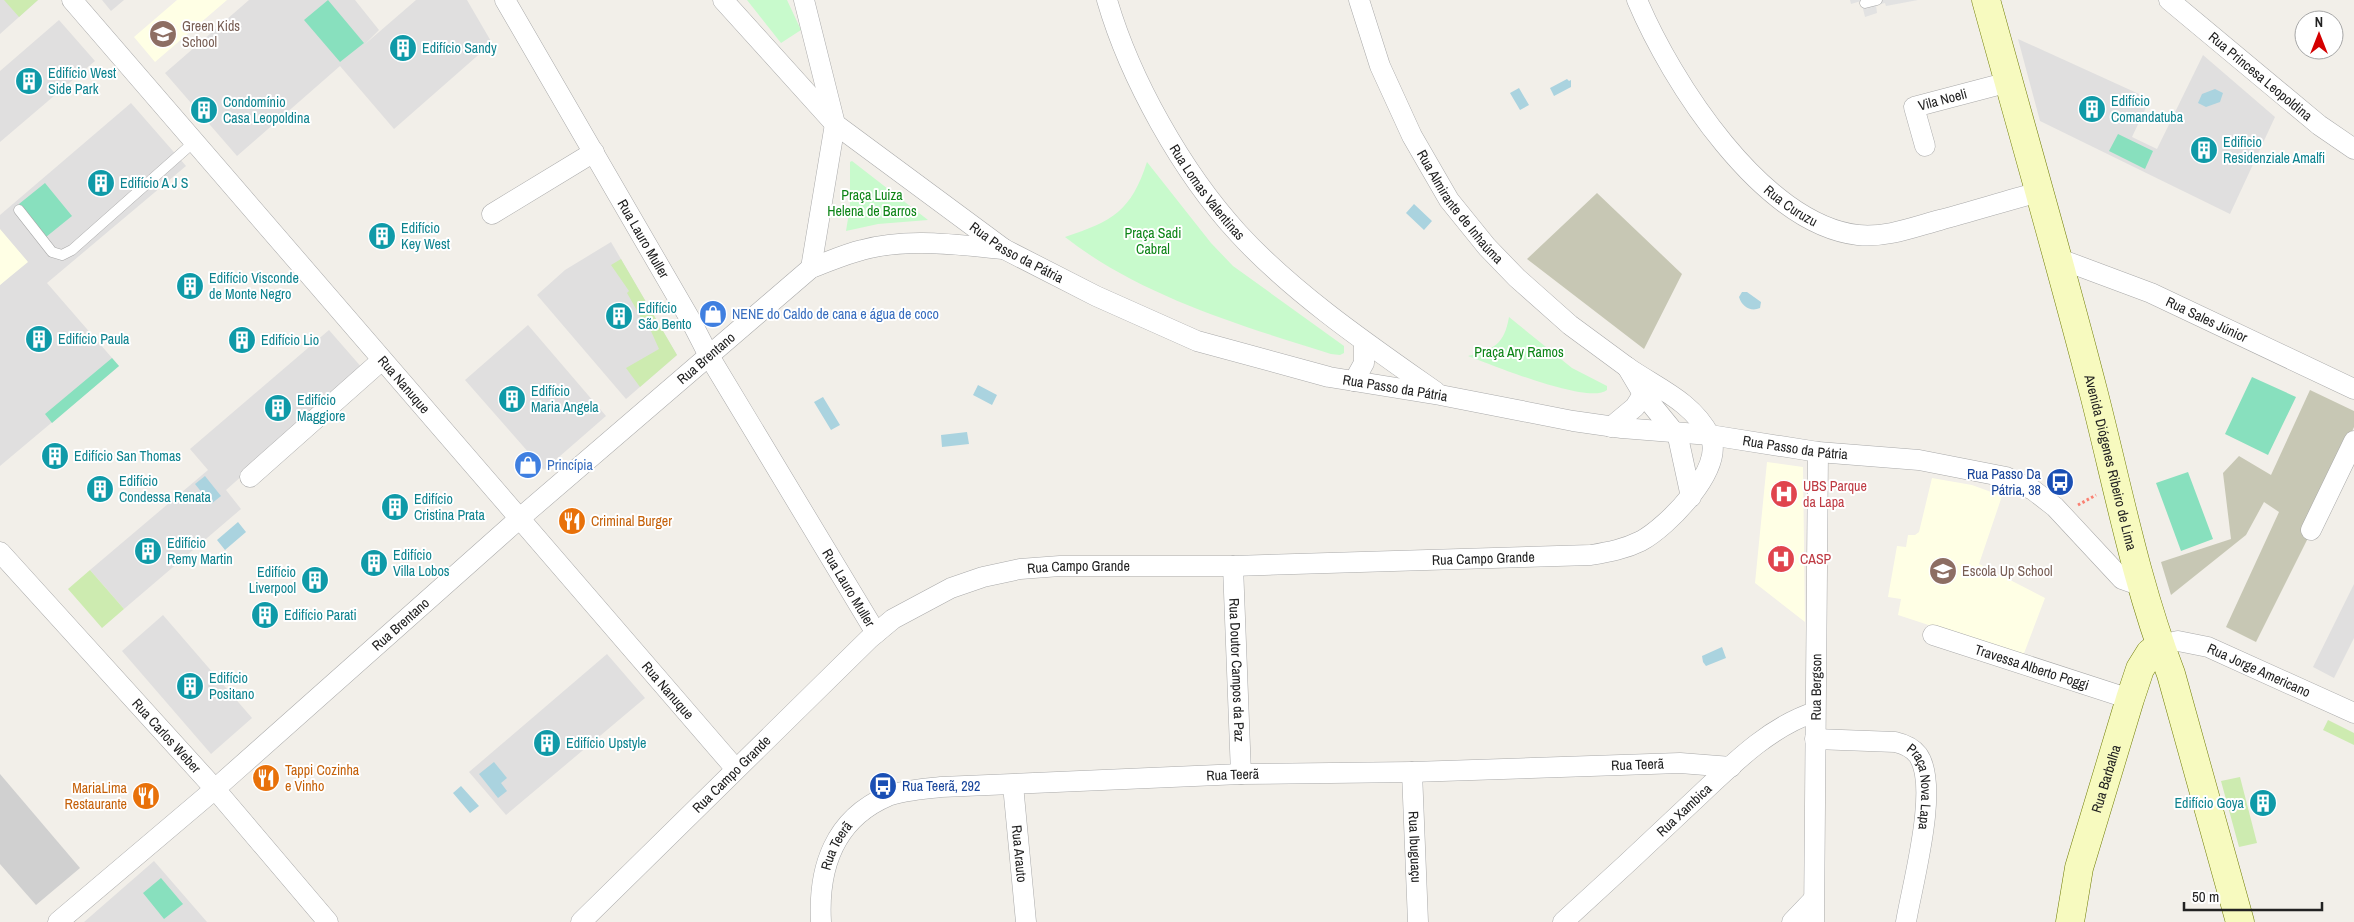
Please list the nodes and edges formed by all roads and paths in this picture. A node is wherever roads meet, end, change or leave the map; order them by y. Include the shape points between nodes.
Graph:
1 (72, 0) edge
2 (505, 0) edge
3 (724, 0) edge
4 (804, 0) edge
5 (1107, 0) edge
6 (1359, 0) edge
7 (1637, 0) edge
8 (1877, 0) edge
9 (1986, 0) edge
10 (2168, 0) edge
11 (1865, 3) dead end
12 (2009, 82) junction
13 (835, 124) junction
14 (194, 142) junction
15 (1925, 146) dead end
16 (2354, 149) edge
17 (594, 152) junction
18 (2039, 192) junction
19 (18, 210) dead end
20 (492, 214) dead end
21 (1004, 249) junction
22 (2057, 258) junction
23 (811, 268) junction
24 (1364, 342) junction
25 (709, 356) junction
26 (382, 360) junction
27 (1626, 367) junction
28 (1354, 381) junction
29 (1394, 388) junction
30 (2354, 389) edge
31 (1643, 394) junction
32 (1440, 395) junction
33 (1611, 427) junction
34 (1675, 432) junction
35 (1710, 434) junction
36 (2354, 441) edge
37 (1818, 452) junction
38 (250, 477) dead end
39 (2115, 484) junction
40 (1691, 497) junction
41 (2062, 514) junction
42 (520, 518) junction
43 (2311, 530) dead end
44 (0, 552) edge
45 (1233, 566) junction
46 (2142, 586) junction
47 (876, 633) junction
48 (1933, 635) dead end
49 (2160, 645) junction
50 (2130, 699) junction
51 (1815, 712) junction
52 (2354, 713) edge
53 (1815, 739) junction
54 (1731, 767) junction
55 (735, 768) junction
56 (1412, 772) junction
57 (1241, 774) junction
58 (1013, 785) junction
59 (215, 789) junction
60 (1813, 900) junction
61 (58, 922) edge
62 (328, 922) edge
63 (581, 922) edge
64 (821, 922) edge
65 (1026, 922) edge
66 (1418, 922) edge
67 (1563, 922) edge
68 (1792, 922) edge
69 (1814, 922) edge
70 (1906, 922) edge
71 (2070, 922) edge
72 (2240, 922) edge

1 - 14 street, Rua Nanuque
2 - 17 street, Rua Lauro Muller
3 - 13 street, Rua Passo da Pátria
4 - 13 street
5 - 24 street, Rua Lomas Valentinas via 1155,114 1198,183 1238,233
6 - 27 street, Rua Almirante de Inhaúma via 1380,66 1412,136 1449,200 1517,278 1570,325
7 - 18 street, Rua Curuzu via 1669,66 1705,119 1745,167 1789,206 1826,227 1859,235 1898,232
8 - 11 lane
9 - 12 main road, Avenida Diógenes Ribeiro de Lima
10 - 16 street, Rua Princesa Leopoldina via 2319,125
12 - 15 street, Vila Noeli via 1914,107
12 - 18 main road, Avenida Diógenes Ribeiro de Lima
13 - 21 street, Rua Passo da Pátria
13 - 23 street
14 - 19 lane via 72,250 62,254 52,252
14 - 26 street, Rua Nanuque
17 - 20 street
17 - 25 street, Rua Lauro Muller
18 - 22 main road, Avenida Diógenes Ribeiro de Lima
21 - 23 street, Rua Brentano via 939,243 899,244 863,249
21 - 28 street, Rua Passo da Pátria via 1096,296 1197,341 1328,377
22 - 30 street, Rua Sales Júnior via 2151,294
22 - 39 main road, Avenida Diógenes Ribeiro de Lima
23 - 25 street, Rua Brentano
24 - 28 street via 1364,363
24 - 29 street, Rua Lomas Valentinas
24 - 32 street, Rua Lomas Valentinas
25 - 42 street, Rua Brentano
25 - 47 street, Rua Lauro Muller
26 - 38 street
26 - 42 street, Rua Nanuque
27 - 31 street
27 - 35 street via 1676,396 1692,409
28 - 29 street, Rua Passo da Pátria
29 - 32 street, Rua Passo da Pátria
31 - 33 street via 1635,408
31 - 34 street
32 - 33 street, Rua Passo da Pátria
33 - 34 street, Rua Passo da Pátria
34 - 35 street, Rua Passo da Pátria
34 - 40 street
35 - 37 street, Rua Passo da Pátria
35 - 40 street, Rua Campo Grande via 1711,457
36 - 43 street
37 - 41 street, Rua Passo da Pátria via 1919,460 2006,476 2033,490
37 - 51 street, Rua Bergson
39 - 41 path
39 - 46 main road, Avenida Diógenes Ribeiro de Lima
40 - 45 street, Rua Campo Grande via 1664,526 1643,540 1624,549 1591,555
41 - 46 street, Rua Passo da Pátria via 2122,579
42 - 55 street, Rua Nanuque
42 - 59 street, Rua Brentano
44 - 59 street, Rua Carlos Weber
45 - 47 street, Rua Campo Grande via 1020,569 983,576 951,588 916,605
45 - 57 street, Rua Doutor Campos da Paz
46 - 49 main road, Avenida Diógenes Ribeiro de Lima
47 - 55 street, Rua Campo Grande
48 - 50 street, Travessa Alberto Poggi
49 - 50 main road, Rua Barbalha via 2150,653 2140,669
49 - 52 street, Rua Jorge Americano via 2178,641 2208,647
49 - 72 main road, Avenida Diógenes Ribeiro de Lima via 2171,674
50 - 71 main road, Rua Barbalha via 2084,849
51 - 53 street, Rua Bergson
51 - 54 street, Rua Xambica via 1775,730
53 - 60 street, Rua Bergson
53 - 70 street, Praça Nova Lapa via 1906,744 1923,765 1926,788 1924,822
54 - 56 street, Rua Teerã via 1680,763
54 - 67 street, Rua Xambica
55 - 63 street, Rua Campo Grande
56 - 57 street, Rua Teerã
56 - 66 street, Rua Ibuguaçu
57 - 58 street, Rua Teerã
58 - 64 street, Rua Teerã via 911,790 889,796 863,809 840,835 826,860 821,884
58 - 65 street, Rua Arauto
59 - 61 street, Rua Brentano
59 - 62 street, Rua Carlos Weber
60 - 68 street
60 - 69 street, Rua Bergson

